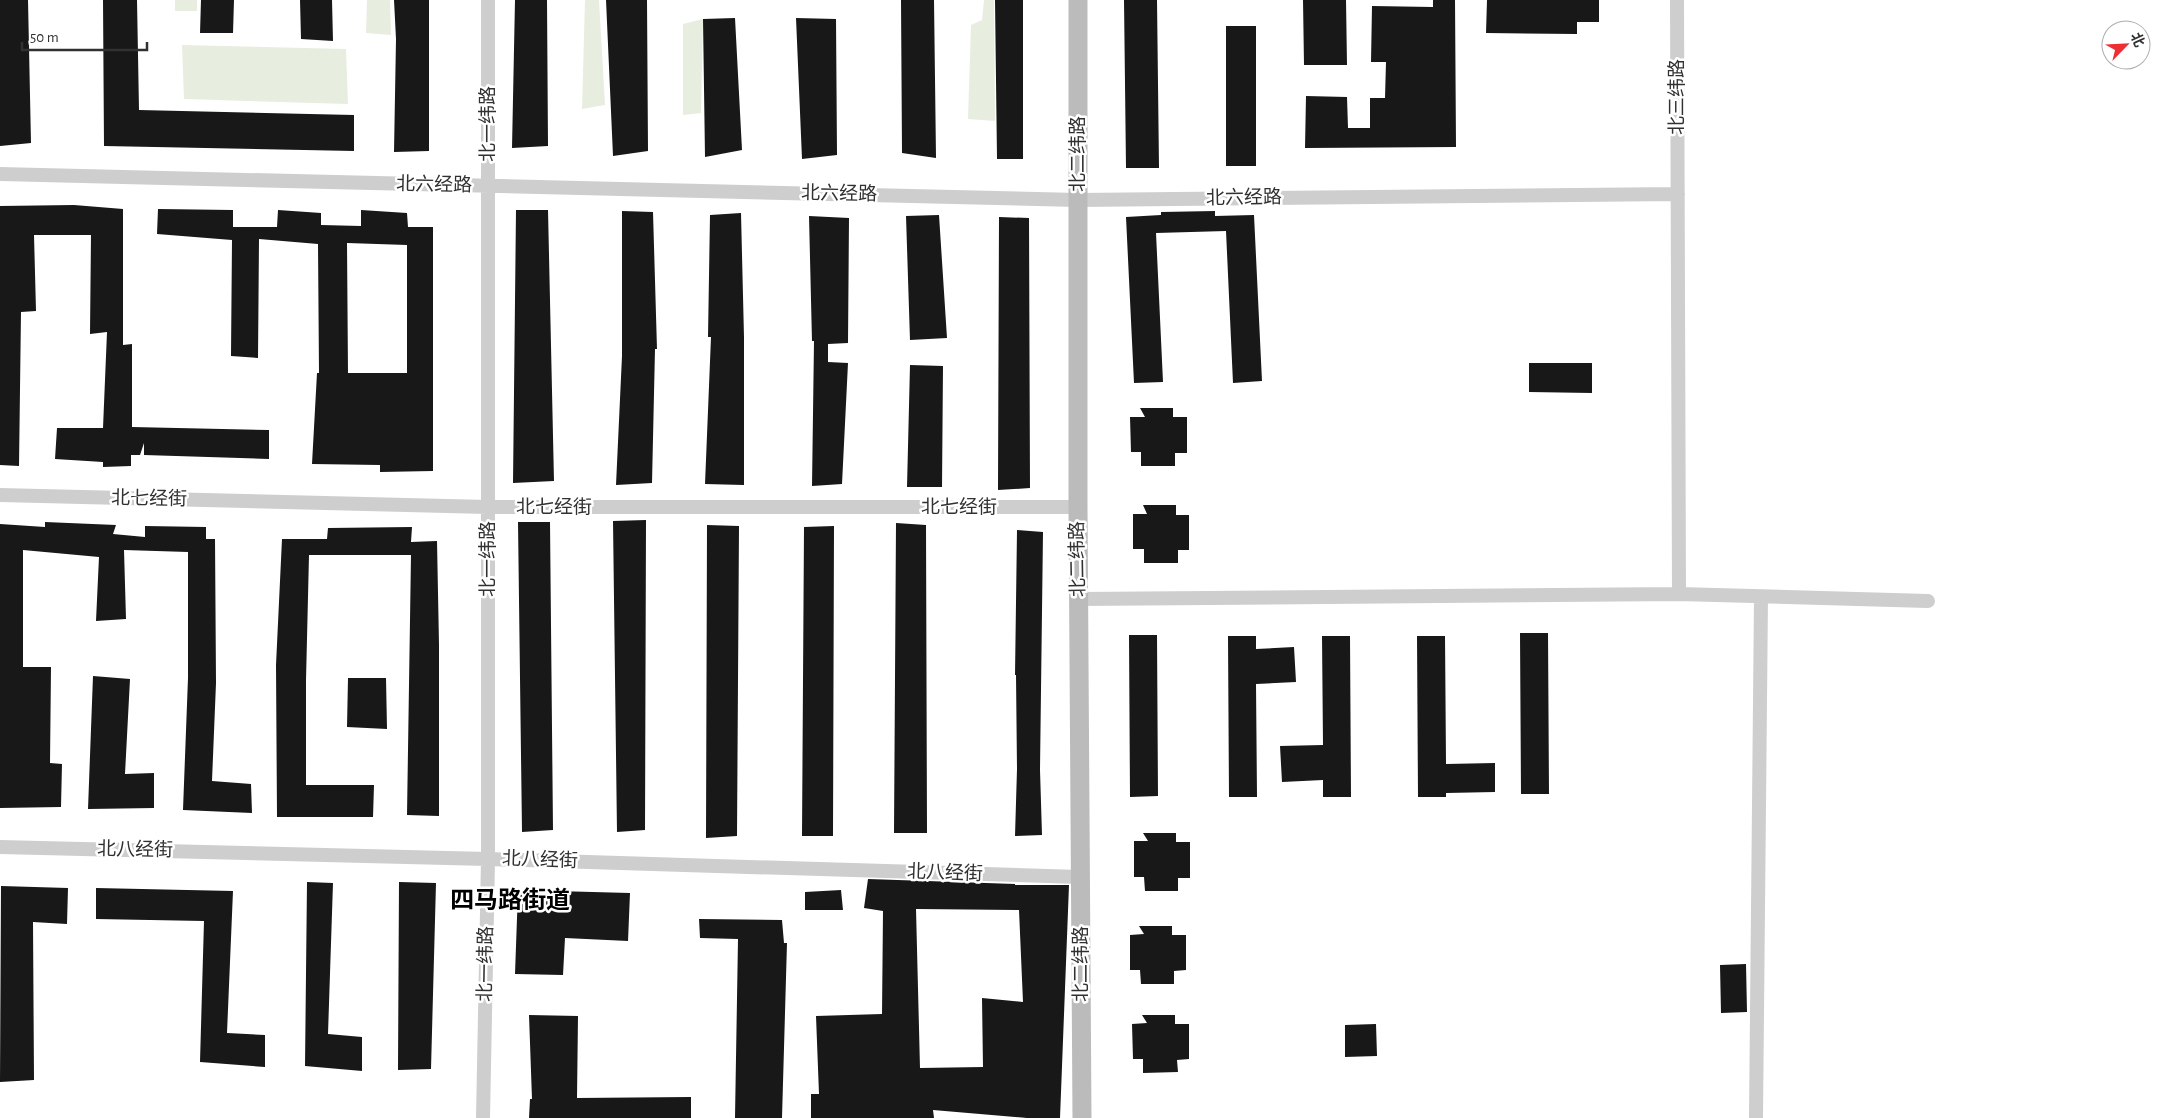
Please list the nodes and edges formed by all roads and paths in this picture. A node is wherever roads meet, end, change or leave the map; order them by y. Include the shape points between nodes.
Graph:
1 (488, 0) edge
2 (1078, 0) edge
3 (1677, 0) edge
4 (0, 174) edge
5 (488, 186) junction
6 (1678, 194) junction
7 (1078, 200) junction
8 (0, 496) edge
9 (488, 507) junction
10 (1078, 507) junction
11 (1679, 594) junction
12 (1761, 597) junction
13 (1078, 599) junction
14 (1928, 601) dead end
15 (0, 847) edge
16 (488, 859) junction
17 (1080, 878) junction
18 (482, 1118) edge
19 (1082, 1118) edge
20 (1756, 1118) edge

1 - 5 street, 北一纬路
2 - 7 street, 北二纬路
3 - 6 street, 北三纬路
4 - 5 street, 北六经路
5 - 7 street, 北六经路
5 - 9 street, 北一纬路
6 - 7 street, 北六经路
6 - 11 street, 北三纬路
7 - 10 street, 北二纬路
8 - 9 street, 北七经街
9 - 10 street, 北七经街
9 - 16 street, 北一纬路
10 - 13 street, 北二纬路
11 - 12 street
11 - 13 street
12 - 14 street
12 - 20 street
13 - 17 street, 北二纬路
15 - 16 street, 北八经街
16 - 17 street, 北八经街
16 - 18 street, 北一纬路
17 - 19 street, 北二纬路

